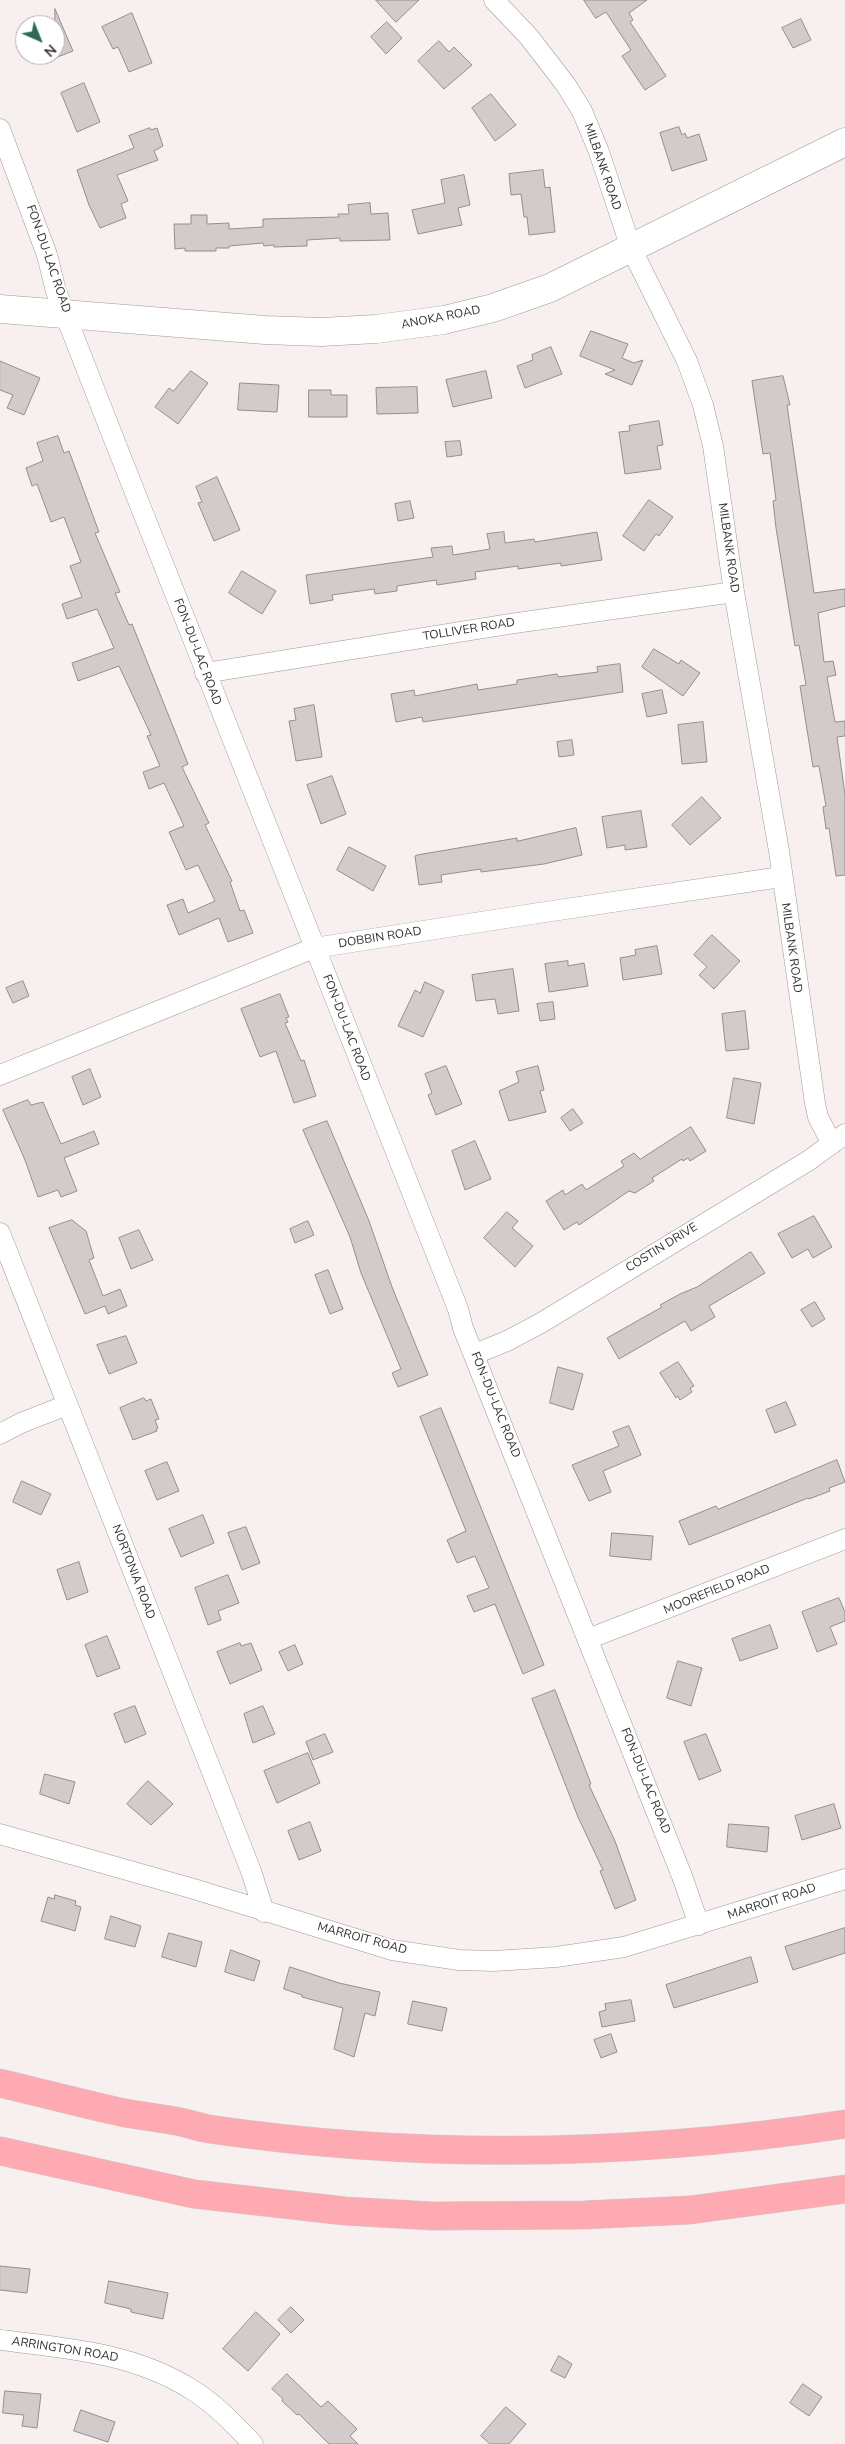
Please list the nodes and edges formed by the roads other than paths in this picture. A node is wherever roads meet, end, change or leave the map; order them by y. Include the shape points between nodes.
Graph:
1 (494, 0) edge
2 (0, 129) edge
3 (845, 142) edge
4 (631, 248) junction
5 (0, 309) edge
6 (66, 314) junction
7 (734, 592) junction
8 (205, 673) junction
9 (781, 878) junction
10 (314, 948) junction
11 (0, 1075) edge
12 (838, 1139) edge
13 (0, 1233) edge
14 (475, 1354) junction
15 (68, 1405) junction
16 (0, 1434) edge
17 (845, 1539) edge
18 (588, 1639) junction
19 (0, 1834) edge
20 (845, 1878) edge
21 (264, 1912) junction
22 (699, 1925) junction
23 (0, 2084) edge
24 (845, 2124) edge
25 (0, 2151) edge
26 (845, 2189) edge
27 (0, 2340) edge
28 (253, 2444) edge

1 - 4 street, MILBANK ROAD via 529,37 582,111
2 - 6 street, FON-DU-LAC ROAD
3 - 4 street, ANOKA ROAD
4 - 6 street, ANOKA ROAD via 550,288 493,308 444,320 376,329 321,332 265,330
4 - 7 street, MILBANK ROAD via 688,362 703,405 713,446
5 - 6 street, ANOKA ROAD
6 - 8 street, FON-DU-LAC ROAD
7 - 8 street, TOLLIVER ROAD
7 - 9 street, MILBANK ROAD
8 - 10 street, FON-DU-LAC ROAD
9 - 10 street, DOBBIN ROAD
9 - 12 street, MILBANK ROAD via 818,1117
10 - 11 street, DOBBIN ROAD
10 - 14 street, FON-DU-LAC ROAD
12 - 14 street, COSTIN DRIVE via 808,1161 541,1322
13 - 15 street, NORTONIA ROAD
14 - 18 street, FON-DU-LAC ROAD
15 - 16 street
15 - 21 street, NORTONIA ROAD via 251,1871
17 - 18 street, MOOREFIELD ROAD
18 - 22 street, FON-DU-LAC ROAD
19 - 21 street, MARROIT ROAD
20 - 22 street, MARROIT ROAD
21 - 22 street, MARROIT ROAD via 392,1950 459,1960 494,1961 591,1953
23 - 24 highway via 207,2128 351,2145 435,2150 582,2150 684,2144
25 - 26 highway via 194,2194 345,2211 432,2216 584,2215 690,2210
27 - 28 street, ARRINGTON ROAD via 104,2354 152,2369 195,2392

